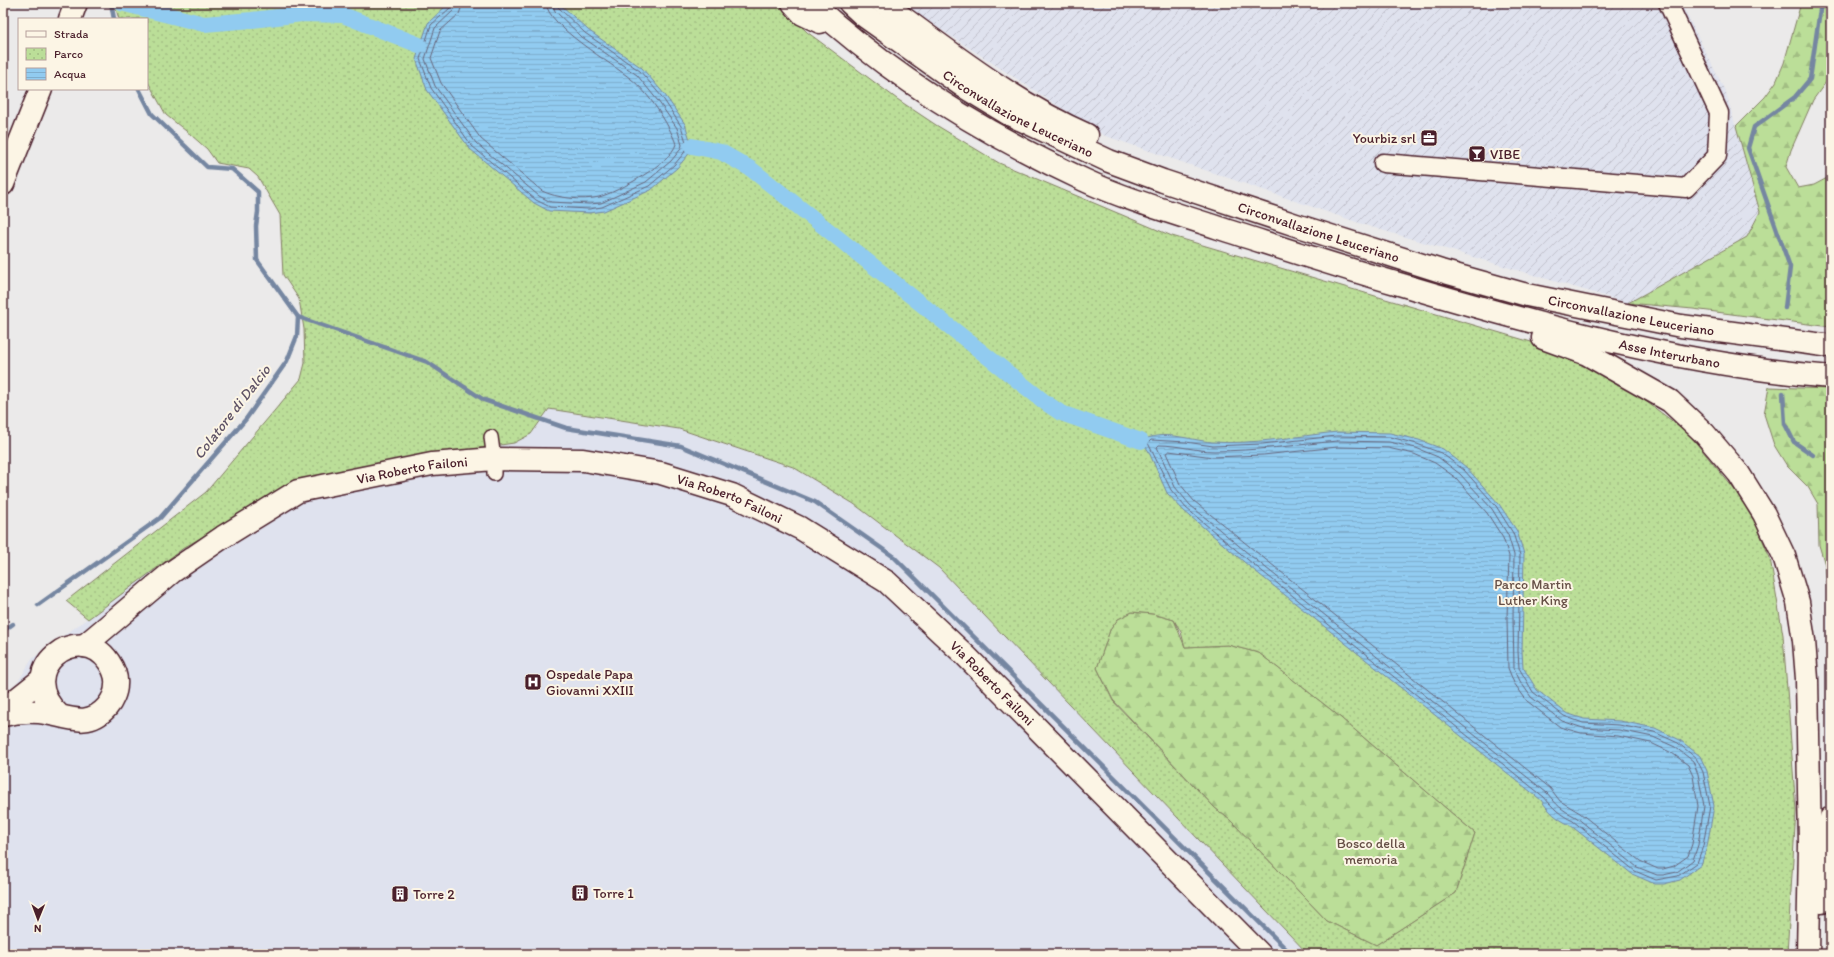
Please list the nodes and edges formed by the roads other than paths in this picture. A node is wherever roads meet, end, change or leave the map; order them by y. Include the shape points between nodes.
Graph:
1 (76, 3) edge
2 (793, 3) edge
3 (811, 3) edge
4 (850, 3) edge
5 (883, 3) edge
6 (1668, 3) edge
7 (70, 18) edge
8 (845, 34) junction
9 (41, 90) edge
10 (1383, 163) dead end
11 (1163, 181) junction
12 (3, 184) edge
13 (1510, 318) junction
14 (1831, 346) edge
15 (1831, 376) edge
16 (491, 437) dead end
17 (494, 466) junction
18 (84, 646) junction
19 (42, 680) junction
20 (3, 710) edge
21 (3, 715) edge
22 (59, 715) junction
23 (1831, 818) edge
24 (1831, 883) edge
25 (1819, 925) junction
26 (1260, 954) edge
27 (1808, 954) edge
28 (1816, 954) edge

1 - 7 main road
2 - 8 main road via 803,14
3 - 8 main road, Circonvallazione Leuceriano
4 - 11 main road, Circonvallazione Leuceriano via 963,86 1009,114 1109,161
5 - 11 main road via 980,74 1067,127 1131,156
6 - 10 street via 1719,113 1717,156 1686,188
8 - 13 main road, Circonvallazione Leuceriano via 906,80 963,116 1023,150 1086,181 1192,219
9 - 12 main road
11 - 14 main road, Circonvallazione Leuceriano via 1441,271 1527,295 1680,326
13 - 15 main road, Asse Interurbano via 1616,343 1700,359 1800,374
13 - 27 main road via 1529,333 1587,354 1670,401 1704,433 1739,474 1768,521 1784,556 1798,602 1804,641 1810,845
16 - 17 street
17 - 18 main road, Via Roberto Failoni via 432,464 298,491 172,572
17 - 26 main road, Via Roberto Failoni via 583,460 661,473 732,495 800,528 887,582 966,656
18 - 19 main road via 69,647 56,654 46,665
18 - 22 main road via 106,657 113,668 116,685 112,701 103,712 91,719 69,719
19 - 20 main road
19 - 22 main road via 43,693 49,705
21 - 22 main road via 17,711
23 - 25 main road
24 - 25 main road
25 - 28 main road

